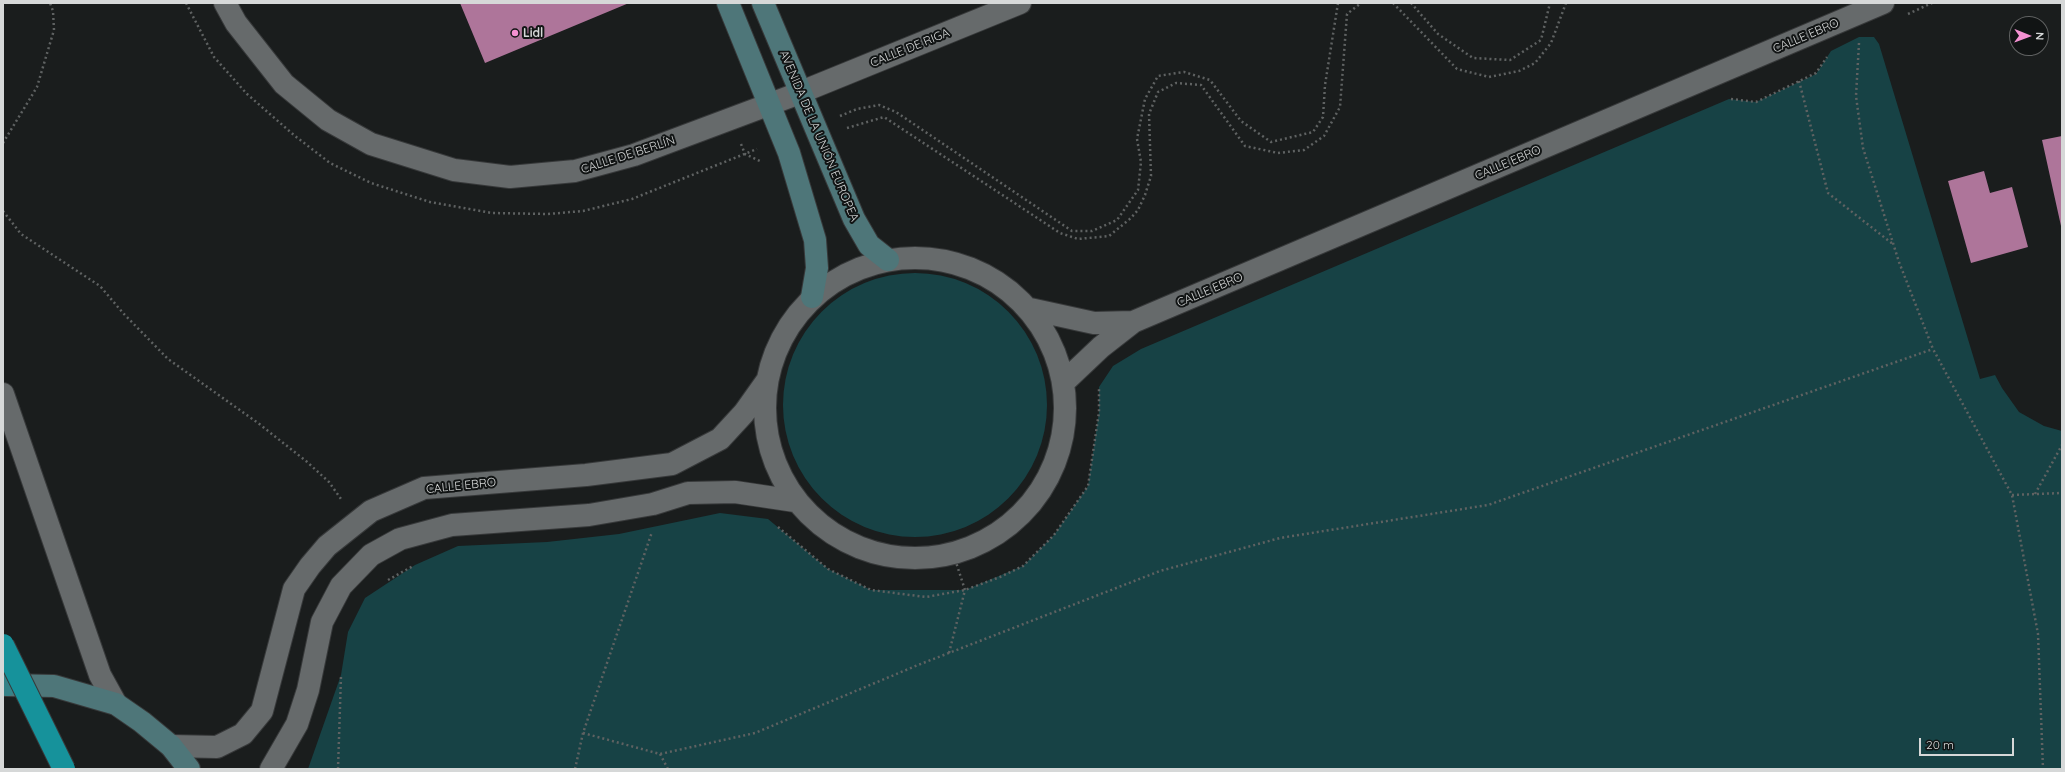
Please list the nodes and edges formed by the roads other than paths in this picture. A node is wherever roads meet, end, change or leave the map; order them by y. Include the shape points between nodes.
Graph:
1 (225, 3) edge
2 (728, 3) edge
3 (763, 3) edge
4 (1020, 3) edge
5 (1883, 3) edge
6 (800, 92) junction
7 (770, 103) junction
8 (888, 260) junction
9 (812, 297) junction
10 (1030, 309) junction
11 (1133, 322) junction
12 (766, 382) junction
13 (1064, 382) junction
14 (3, 394) edge
15 (795, 501) junction
16 (3, 645) edge
17 (4, 684) edge
18 (116, 704) junction
19 (171, 746) junction
20 (64, 769) edge
21 (189, 769) edge
22 (271, 769) edge

1 - 7 street, CALLE DE BERLÍN via 236,23 284,84 328,120 371,144 454,170 510,177 575,172 634,155
2 - 7 street
3 - 6 street, AVENIDA DE LA UNIÓN EUROPEA
4 - 6 street, CALLE DE RIGA
5 - 11 street, CALLE EBRO
6 - 7 street, CALLE DE BERLÍN
6 - 8 street, AVENIDA DE LA UNIÓN EUROPEA via 854,219 870,245
7 - 9 street via 789,153 815,240 817,268
8 - 9 street via 852,270
8 - 10 street via 899,257 947,260 992,278
9 - 12 street via 782,335
10 - 11 street, CALLE EBRO via 1094,324
10 - 13 street via 1057,356
11 - 13 street, CALLE EBRO via 1101,347
12 - 15 street via 764,424 774,464
12 - 19 street, CALLE EBRO via 744,413 720,439 672,464 586,475 424,488 371,511 327,546 294,589 262,711 243,734 216,747
13 - 15 street via 1064,433 1048,480 1018,519 976,547 928,560 878,555 832,535
14 - 18 street via 100,675
15 - 22 street via 736,492 688,494 653,504 589,515 452,525 400,540 371,555 341,586 322,622 308,690 297,724
16 - 20 highway, bridge
17 - 18 street via 54,686
18 - 19 street
19 - 21 street

